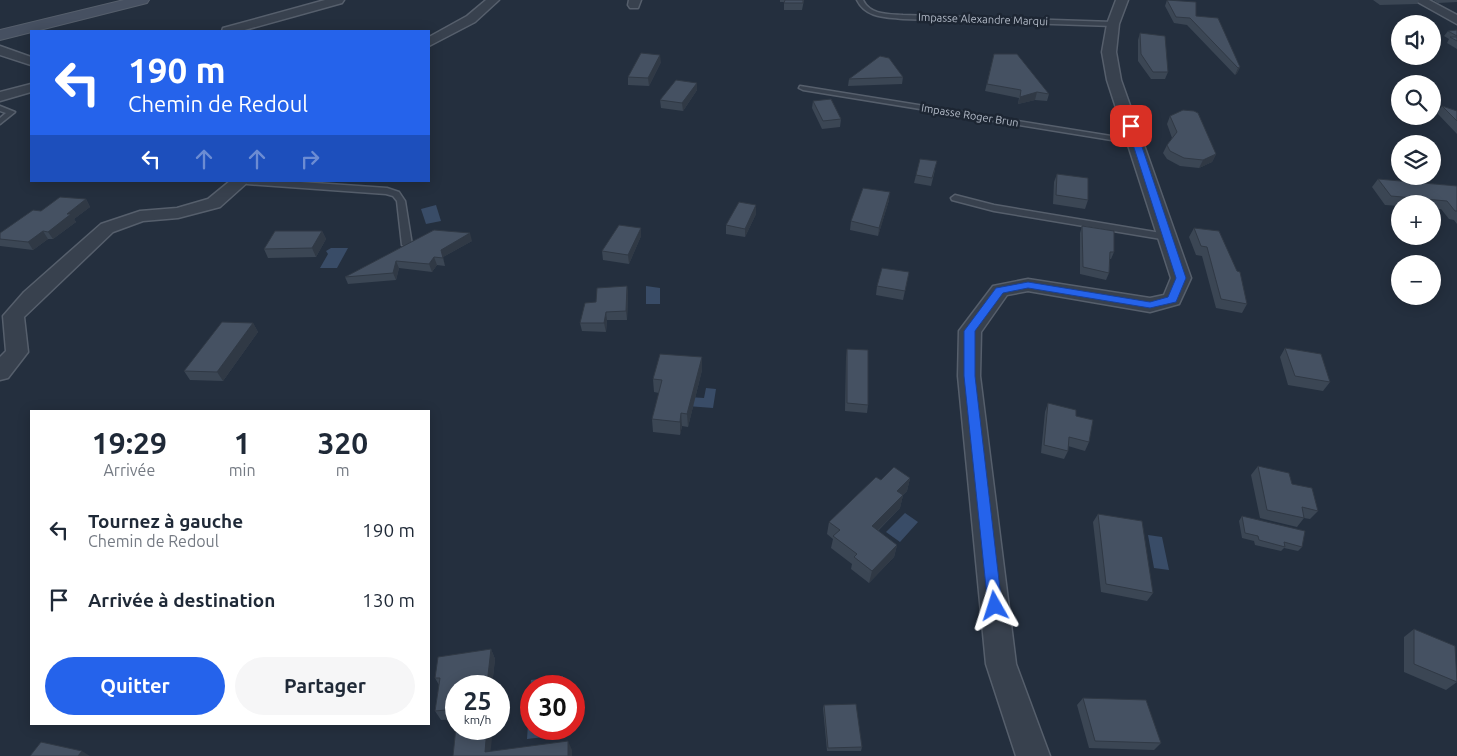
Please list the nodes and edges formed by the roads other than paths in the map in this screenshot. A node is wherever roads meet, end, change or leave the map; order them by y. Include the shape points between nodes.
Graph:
1 (338, 0) edge
2 (493, 0) edge
3 (860, 0) edge
4 (1122, 0) edge
5 (1420, 0) edge
6 (132, 1) edge
7 (1457, 20) edge
8 (1113, 24) junction
9 (232, 30) edge
10 (0, 35) edge
11 (430, 41) edge
12 (0, 50) edge
13 (30, 60) edge
14 (30, 88) edge
15 (803, 88) dead end
16 (0, 97) edge
17 (0, 108) edge
18 (0, 122) edge
19 (1136, 142) junction
20 (239, 182) edge
21 (261, 182) edge
22 (955, 198) dead end
23 (1167, 237) junction
24 (407, 245) edge
25 (0, 372) edge
26 (1033, 756) edge

1 - 9 street
2 - 11 street via 471,19
3 - 8 lane, Impasse Alexandre Marqui via 873,14 903,17
4 - 8 street
5 - 7 street
6 - 10 main road
8 - 19 street via 1110,52 1114,80
12 - 13 street
14 - 16 street
15 - 19 lane, Impasse Roger Brun
17 - 18 lane via 11,112
19 - 23 street
20 - 25 street via 214,203 178,213 140,216 107,228 13,316 17,352
21 - 24 lane via 396,194 401,201
22 - 23 lane via 994,208
23 - 26 street via 1181,278 1172,299 1150,305 1028,285 1000,290 970,331 969,376 1002,664

